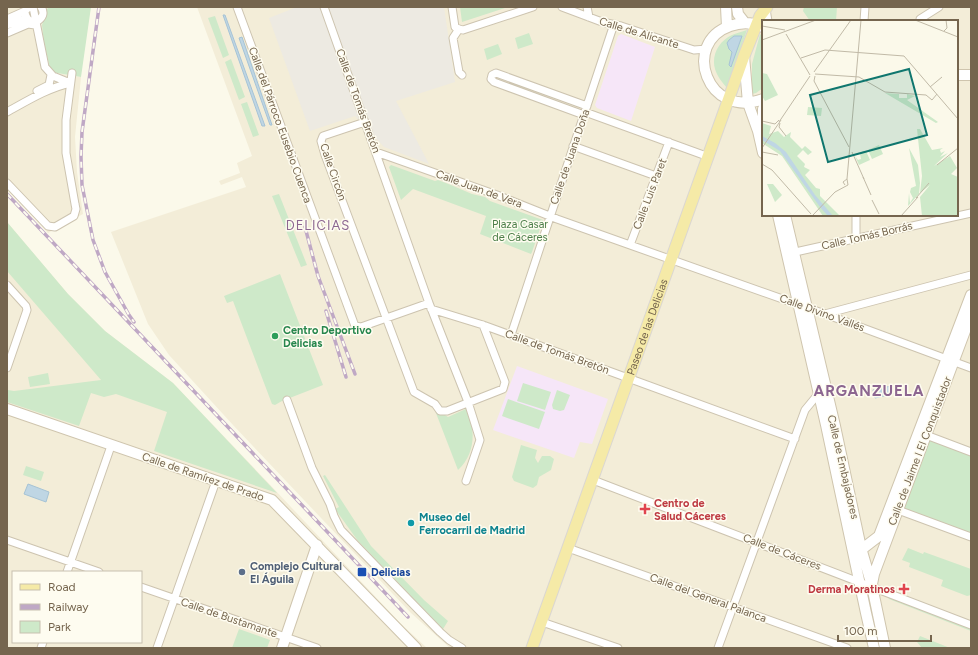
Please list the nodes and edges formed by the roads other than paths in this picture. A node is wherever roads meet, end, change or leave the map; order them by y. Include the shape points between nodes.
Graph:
1 (33, 7) edge
2 (41, 7) edge
3 (237, 7) edge
4 (324, 7) edge
5 (452, 7) edge
6 (533, 7) edge
7 (562, 7) edge
8 (587, 7) edge
9 (726, 7) edge
10 (737, 7) edge
11 (865, 7) edge
12 (939, 7) edge
13 (766, 8) edge
14 (27, 9) edge
15 (589, 16) junction
16 (8, 20) edge
17 (768, 20) edge
18 (864, 20) edge
19 (920, 20) edge
20 (34, 23) junction
21 (745, 23) junction
22 (614, 24) junction
23 (7, 25) edge
24 (760, 26) edge
25 (727, 27) junction
26 (459, 29) junction
27 (7, 33) edge
28 (707, 49) junction
29 (694, 50) junction
30 (744, 56) junction
31 (704, 60) junction
32 (72, 73) dead end
33 (51, 75) junction
34 (462, 75) dead end
35 (958, 75) edge
36 (971, 75) edge
37 (70, 83) junction
38 (762, 99) edge
39 (729, 100) junction
40 (748, 103) junction
41 (7, 107) edge
42 (586, 111) junction
43 (7, 112) edge
44 (365, 122) junction
45 (669, 142) junction
46 (573, 146) junction
47 (762, 149) edge
48 (376, 152) junction
49 (709, 157) junction
50 (656, 176) junction
51 (7, 183) edge
52 (971, 213) edge
53 (550, 216) junction
54 (778, 216) edge
55 (785, 216) edge
56 (856, 216) edge
57 (957, 216) edge
58 (958, 216) edge
59 (856, 238) junction
60 (630, 245) junction
61 (790, 253) junction
62 (672, 260) junction
63 (971, 275) edge
64 (7, 286) edge
65 (971, 294) edge
66 (430, 306) junction
67 (802, 306) junction
68 (825, 314) junction
69 (971, 315) edge
70 (386, 318) junction
71 (484, 325) junction
72 (511, 335) junction
73 (950, 360) junction
74 (7, 367) edge
75 (971, 368) edge
76 (629, 378) junction
77 (819, 393) junction
78 (286, 400) dead end
79 (468, 402) junction
80 (7, 409) edge
81 (921, 436) junction
82 (795, 439) junction
83 (111, 446) junction
84 (971, 452) edge
85 (593, 480) junction
86 (466, 481) dead end
87 (216, 482) junction
88 (895, 506) junction
89 (971, 537) edge
90 (7, 540) edge
91 (756, 542) junction
92 (317, 545) junction
93 (568, 548) junction
94 (861, 548) junction
95 (70, 562) junction
96 (856, 564) junction
97 (67, 571) edge
98 (96, 571) edge
99 (859, 581) junction
100 (872, 586) junction
101 (142, 587) edge
102 (174, 599) junction
103 (733, 608) junction
104 (542, 622) junction
105 (971, 625) edge
106 (286, 638) junction
107 (406, 644) edge
108 (157, 648) edge
109 (282, 648) edge
110 (317, 648) edge
111 (416, 648) edge
112 (462, 648) edge
113 (532, 648) edge
114 (618, 648) edge
115 (718, 648) edge
116 (847, 648) edge
117 (874, 648) edge
118 (885, 648) edge

1 - 20 street
2 - 20 street via 43,16
3 - 70 street, Calle del Párroco Eusebio Cuenca via 354,324 358,328
4 - 44 street, Calle de Tomás Bretón
5 - 26 street via 456,27
6 - 26 street via 463,30
7 - 15 street, Calle de Alicante
8 - 15 street
9 - 25 main road
10 - 21 main road via 738,14
11 - 18 street
12 - 19 street
13 - 17 street, Paseo de las Delicias
13 - 24 main road, Paseo de las Delicias via 760,16
14 - 16 street
14 - 20 street via 26,17
15 - 22 street, Calle de Alicante
20 - 23 street via 22,20
20 - 27 street
20 - 33 street via 45,67
21 - 24 main road
21 - 25 main road
22 - 29 street, Calle de Alicante
22 - 42 street, Calle de Juana Doña
24 - 30 main road, Paseo de las Delicias
25 - 28 main road via 714,37
26 - 34 street via 453,38 459,72
28 - 29 street, Calle de Alicante
28 - 31 main road
29 - 31 street, Calle de Alicante
30 - 39 main road, Paseo de las Delicias
30 - 40 main road
31 - 39 main road via 705,70 713,88
32 - 37 street
33 - 37 street
33 - 41 street via 49,84
35 - 36 main road
37 - 43 street via 45,92
37 - 51 street via 66,153 76,213 55,227 48,226
38 - 40 main road
39 - 40 main road
39 - 49 main road, Paseo de las Delicias
40 - 47 main road
42 - 42 street via 496,73 492,75 493,82
42 - 45 street
42 - 46 street, Calle de Juana Doña
44 - 48 street, Calle de Tomás Bretón
44 - 70 street, Calle Circón via 323,136 320,140
45 - 49 street
45 - 50 street, Calle Luis Paret
46 - 50 street
46 - 53 street, Calle de Juana Doña
48 - 53 street, Calle Juan de Vera
48 - 66 street, Calle de Tomás Bretón
49 - 62 main road, Paseo de las Delicias
50 - 60 street, Calle Luis Paret
52 - 58 street, Calle Tomás Borrás
53 - 60 street, Calle Juan de Vera
53 - 72 street, Calle de Juana Doña
54 - 61 main road, Calle de Embajadores
55 - 61 main road, Calle de Embajadores
56 - 59 street
57 - 59 street, Calle Tomás Borrás
59 - 61 street, Calle Tomás Borrás
60 - 62 street, Calle Juan de Vera
61 - 67 main road, Calle de Embajadores
62 - 67 street, Calle Divino Vallés
62 - 76 main road, Paseo de las Delicias
63 - 68 street
64 - 74 street via 27,310
65 - 73 main road, Calle de Jaime I El Conquistador
66 - 70 street, Calle del Párroco Eusebio Cuenca
66 - 71 street, Calle de Tomás Bretón
66 - 79 street, Calle de Tomás Bretón
67 - 68 street, Calle Divino Vallés
67 - 77 main road, Calle de Embajadores
67 - 94 main road, Calle de Embajadores via 835,426
68 - 73 street, Calle Divino Vallés
69 - 73 main road, Calle de Jaime I El Conquistador
70 - 79 street via 414,392 435,404 440,410 447,411
71 - 72 street, Calle de Tomás Bretón
71 - 79 street via 505,382 503,389
72 - 76 street, Calle de Tomás Bretón
73 - 75 street, Calle Divino Vallés
73 - 81 main road, Calle de Jaime I El Conquistador
76 - 82 street, Calle de Tomás Bretón
76 - 85 main road, Paseo de las Delicias
77 - 82 street via 805,410
77 - 96 main road, Calle de Embajadores
78 - 112 street via 312,468 341,530 440,632
79 - 86 street, Calle de Tomás Bretón via 480,440
80 - 83 main road, Calle de Ramírez de Prado
81 - 84 street
81 - 88 main road, Calle de Jaime I El Conquistador
82 - 91 street
83 - 87 main road, Calle de Ramírez de Prado
83 - 95 street
85 - 91 street, Calle de Cáceres
85 - 93 main road, Paseo de las Delicias
87 - 92 main road, Calle de Ramírez de Prado via 275,502
87 - 102 street
88 - 89 street
88 - 94 main road, Calle de Jaime I El Conquistador via 878,536
88 - 100 main road, Calle de Jaime I El Conquistador
90 - 95 street
91 - 99 street, Calle de Cáceres
91 - 103 street
92 - 106 main road
92 - 107 main road, Calle de Ramírez de Prado
93 - 103 street, Calle del General Palanca
93 - 104 main road, Paseo de las Delicias
94 - 96 main road via 856,553
94 - 100 main road, Calle de Embajadores
95 - 97 street
95 - 98 street
96 - 99 main road, Calle de Embajadores
99 - 100 street, Calle de Cáceres
99 - 117 main road, Calle de Embajadores
100 - 105 street, Calle de Cáceres
100 - 118 main road, Calle de Embajadores
101 - 102 street, Calle de Bustamante
102 - 106 street, Calle de Bustamante
102 - 108 street
103 - 115 street
103 - 116 street, Calle del General Palanca
104 - 113 main road, Paseo de las Delicias
104 - 114 street
106 - 109 main road
106 - 110 street, Calle de Bustamante
107 - 111 main road, Calle de Ramírez de Prado

